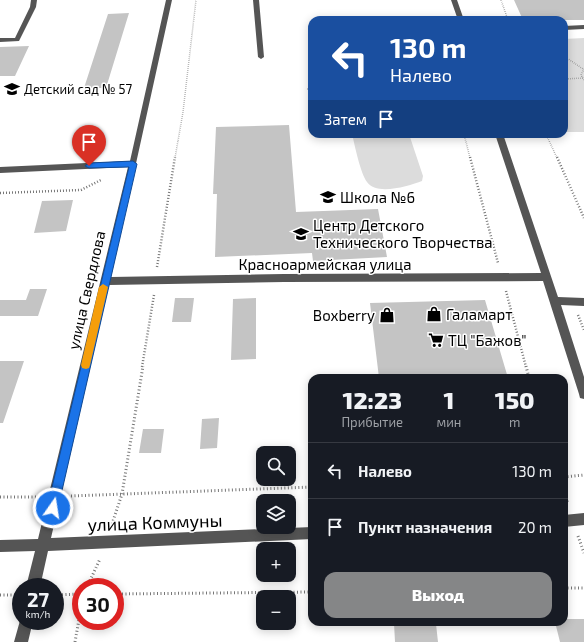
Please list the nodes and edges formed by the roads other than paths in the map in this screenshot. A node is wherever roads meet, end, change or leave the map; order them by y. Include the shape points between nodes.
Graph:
1 (34, 0) edge
2 (169, 0) edge
3 (256, 0) edge
4 (454, 0) edge
5 (460, 16) edge
6 (584, 27) edge
7 (568, 28) edge
8 (0, 40) edge
9 (261, 56) dead end
10 (500, 138) edge
11 (133, 164) junction
12 (0, 170) edge
13 (546, 277) junction
14 (105, 281) junction
15 (554, 302) junction
16 (584, 302) edge
17 (584, 394) edge
18 (584, 519) edge
19 (568, 521) edge
20 (308, 533) edge
21 (44, 544) junction
22 (0, 546) edge
23 (35, 578) edge
24 (24, 630) edge
25 (21, 642) edge

1 - 8 street via 17,40
2 - 11 street, улица Свердлова
3 - 9 street
4 - 5 street
6 - 7 street
10 - 13 street
11 - 12 street
11 - 14 street, улица Свердлова
13 - 14 street, Красноармейская улица
13 - 15 street
14 - 21 street, улица Свердлова
15 - 16 street
15 - 17 street
18 - 19 street
20 - 21 street, улица Коммуны
21 - 22 street, улица Коммуны
21 - 23 street, улица Свердлова
24 - 25 street

